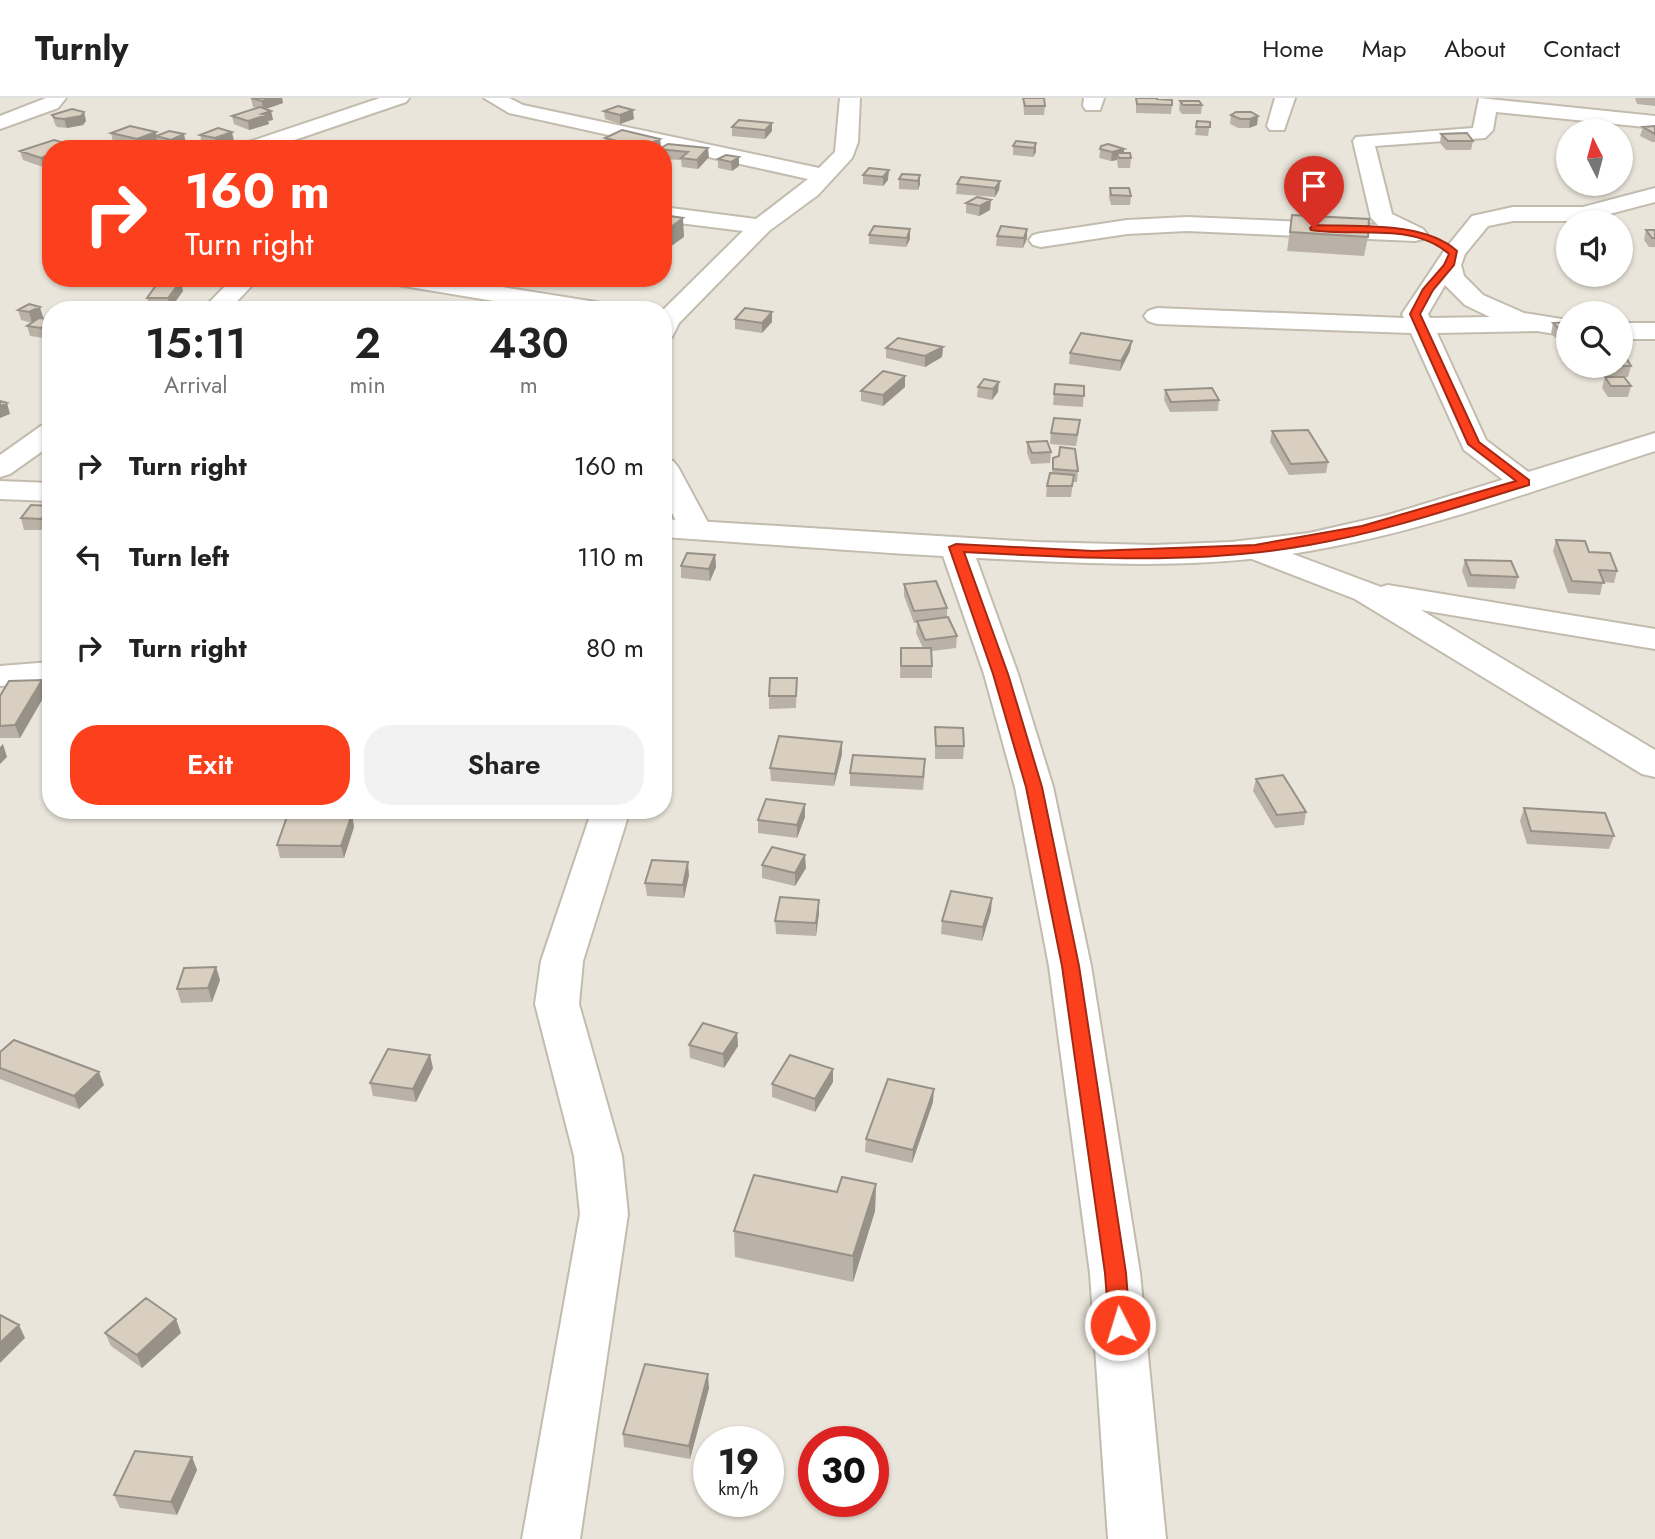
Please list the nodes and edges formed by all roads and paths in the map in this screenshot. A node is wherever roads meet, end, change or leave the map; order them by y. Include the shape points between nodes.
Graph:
1 (56, 98) edge
2 (399, 98) edge
3 (494, 98) edge
4 (850, 98) edge
5 (1285, 98) edge
6 (1488, 102) edge
7 (1655, 122) edge
8 (0, 123) edge
9 (1277, 125) dead end
10 (275, 140) edge
11 (651, 140) edge
12 (672, 144) edge
13 (824, 176) junction
14 (1655, 192) edge
15 (1597, 210) edge
16 (1556, 214) edge
17 (672, 215) edge
18 (1633, 221) edge
19 (1644, 222) dead end
20 (761, 226) junction
21 (1412, 233) junction
22 (1041, 240) dead end
23 (1451, 259) junction
24 (238, 287) edge
25 (454, 287) edge
26 (223, 301) edge
27 (540, 301) edge
28 (672, 316) edge
29 (1157, 316) dead end
30 (1538, 323) junction
31 (1420, 326) junction
32 (1556, 326) edge
33 (1633, 331) edge
34 (1655, 331) edge
35 (42, 438) edge
36 (1655, 442) edge
37 (0, 468) edge
38 (1525, 483) junction
39 (672, 484) edge
40 (0, 490) edge
41 (42, 492) edge
42 (672, 529) edge
43 (697, 530) junction
44 (956, 547) junction
45 (1255, 549) junction
46 (1367, 592) junction
47 (1655, 639) edge
48 (42, 673) edge
49 (0, 676) edge
50 (1655, 766) edge
51 (608, 819) edge
52 (551, 1539) edge
53 (1138, 1539) edge

1 - 8 street
2 - 10 street
3 - 11 street via 516,109
4 - 13 street via 845,153
5 - 9 street
6 - 7 street
6 - 21 street via 1483,130 1471,136 1363,141 1382,218
12 - 13 street
13 - 20 street
14 - 15 street
16 - 23 street via 1513,214 1480,222
17 - 20 street
18 - 19 street
20 - 28 street
21 - 22 street via 1187,224 1127,227
21 - 23 street via 1446,246
23 - 30 street via 1452,278 1474,300 1518,320
23 - 31 street via 1415,314
24 - 26 street
25 - 27 street
29 - 31 street
30 - 31 street
30 - 32 street
31 - 38 street via 1474,444
33 - 34 street
35 - 37 street
36 - 38 street
38 - 45 street via 1365,530
39 - 43 street
40 - 41 street
42 - 43 street
43 - 44 street
44 - 45 street via 1093,555
44 - 53 street via 1001,674 1034,787 1070,966 1115,1273
45 - 46 street
46 - 47 street
46 - 50 street
48 - 49 street
51 - 52 street via 562,961 557,1004 598,1156 604,1214

